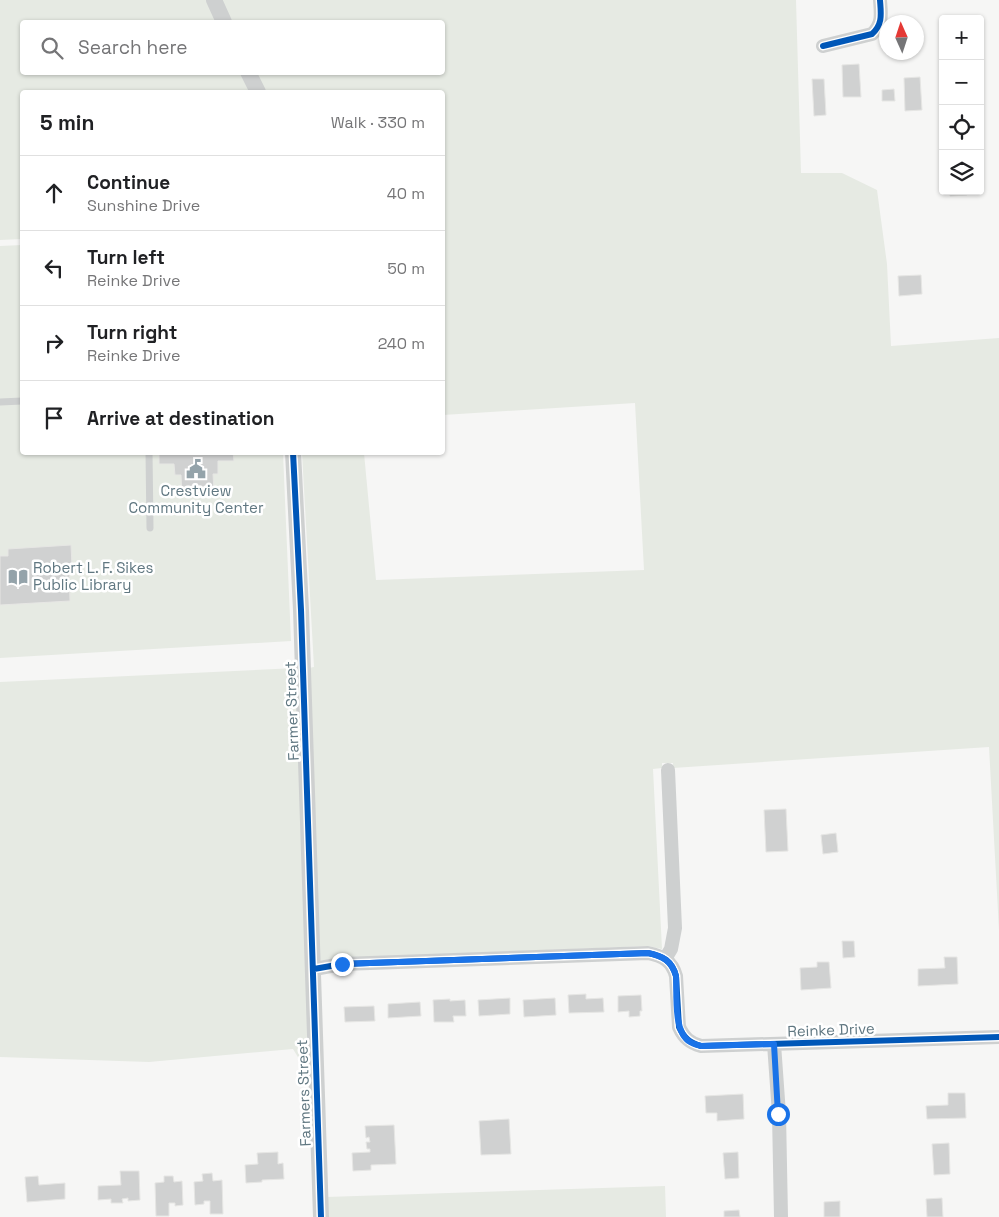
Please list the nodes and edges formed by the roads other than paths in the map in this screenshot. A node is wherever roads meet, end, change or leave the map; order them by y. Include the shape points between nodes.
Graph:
1 (214, 0) edge
2 (880, 0) edge
3 (223, 20) edge
4 (824, 46) dead end
5 (250, 75) edge
6 (257, 90) edge
7 (20, 401) edge
8 (0, 402) edge
9 (149, 455) edge
10 (293, 455) edge
11 (150, 528) dead end
12 (668, 770) dead end
13 (665, 959) junction
14 (314, 969) junction
15 (999, 1036) edge
16 (774, 1044) junction
17 (321, 1217) edge
18 (781, 1217) edge

1 - 3 street
2 - 4 street via 881,22 872,34
5 - 6 street
7 - 8 lane
9 - 11 lane
10 - 14 street, Farmer Street
12 - 13 street via 675,928 671,949
13 - 14 street via 648,953 342,964
13 - 16 street, Reinke Drive via 674,968 679,1027 690,1043 701,1046
14 - 17 street, Farmers Street
15 - 16 street, Reinke Drive
16 - 18 street

